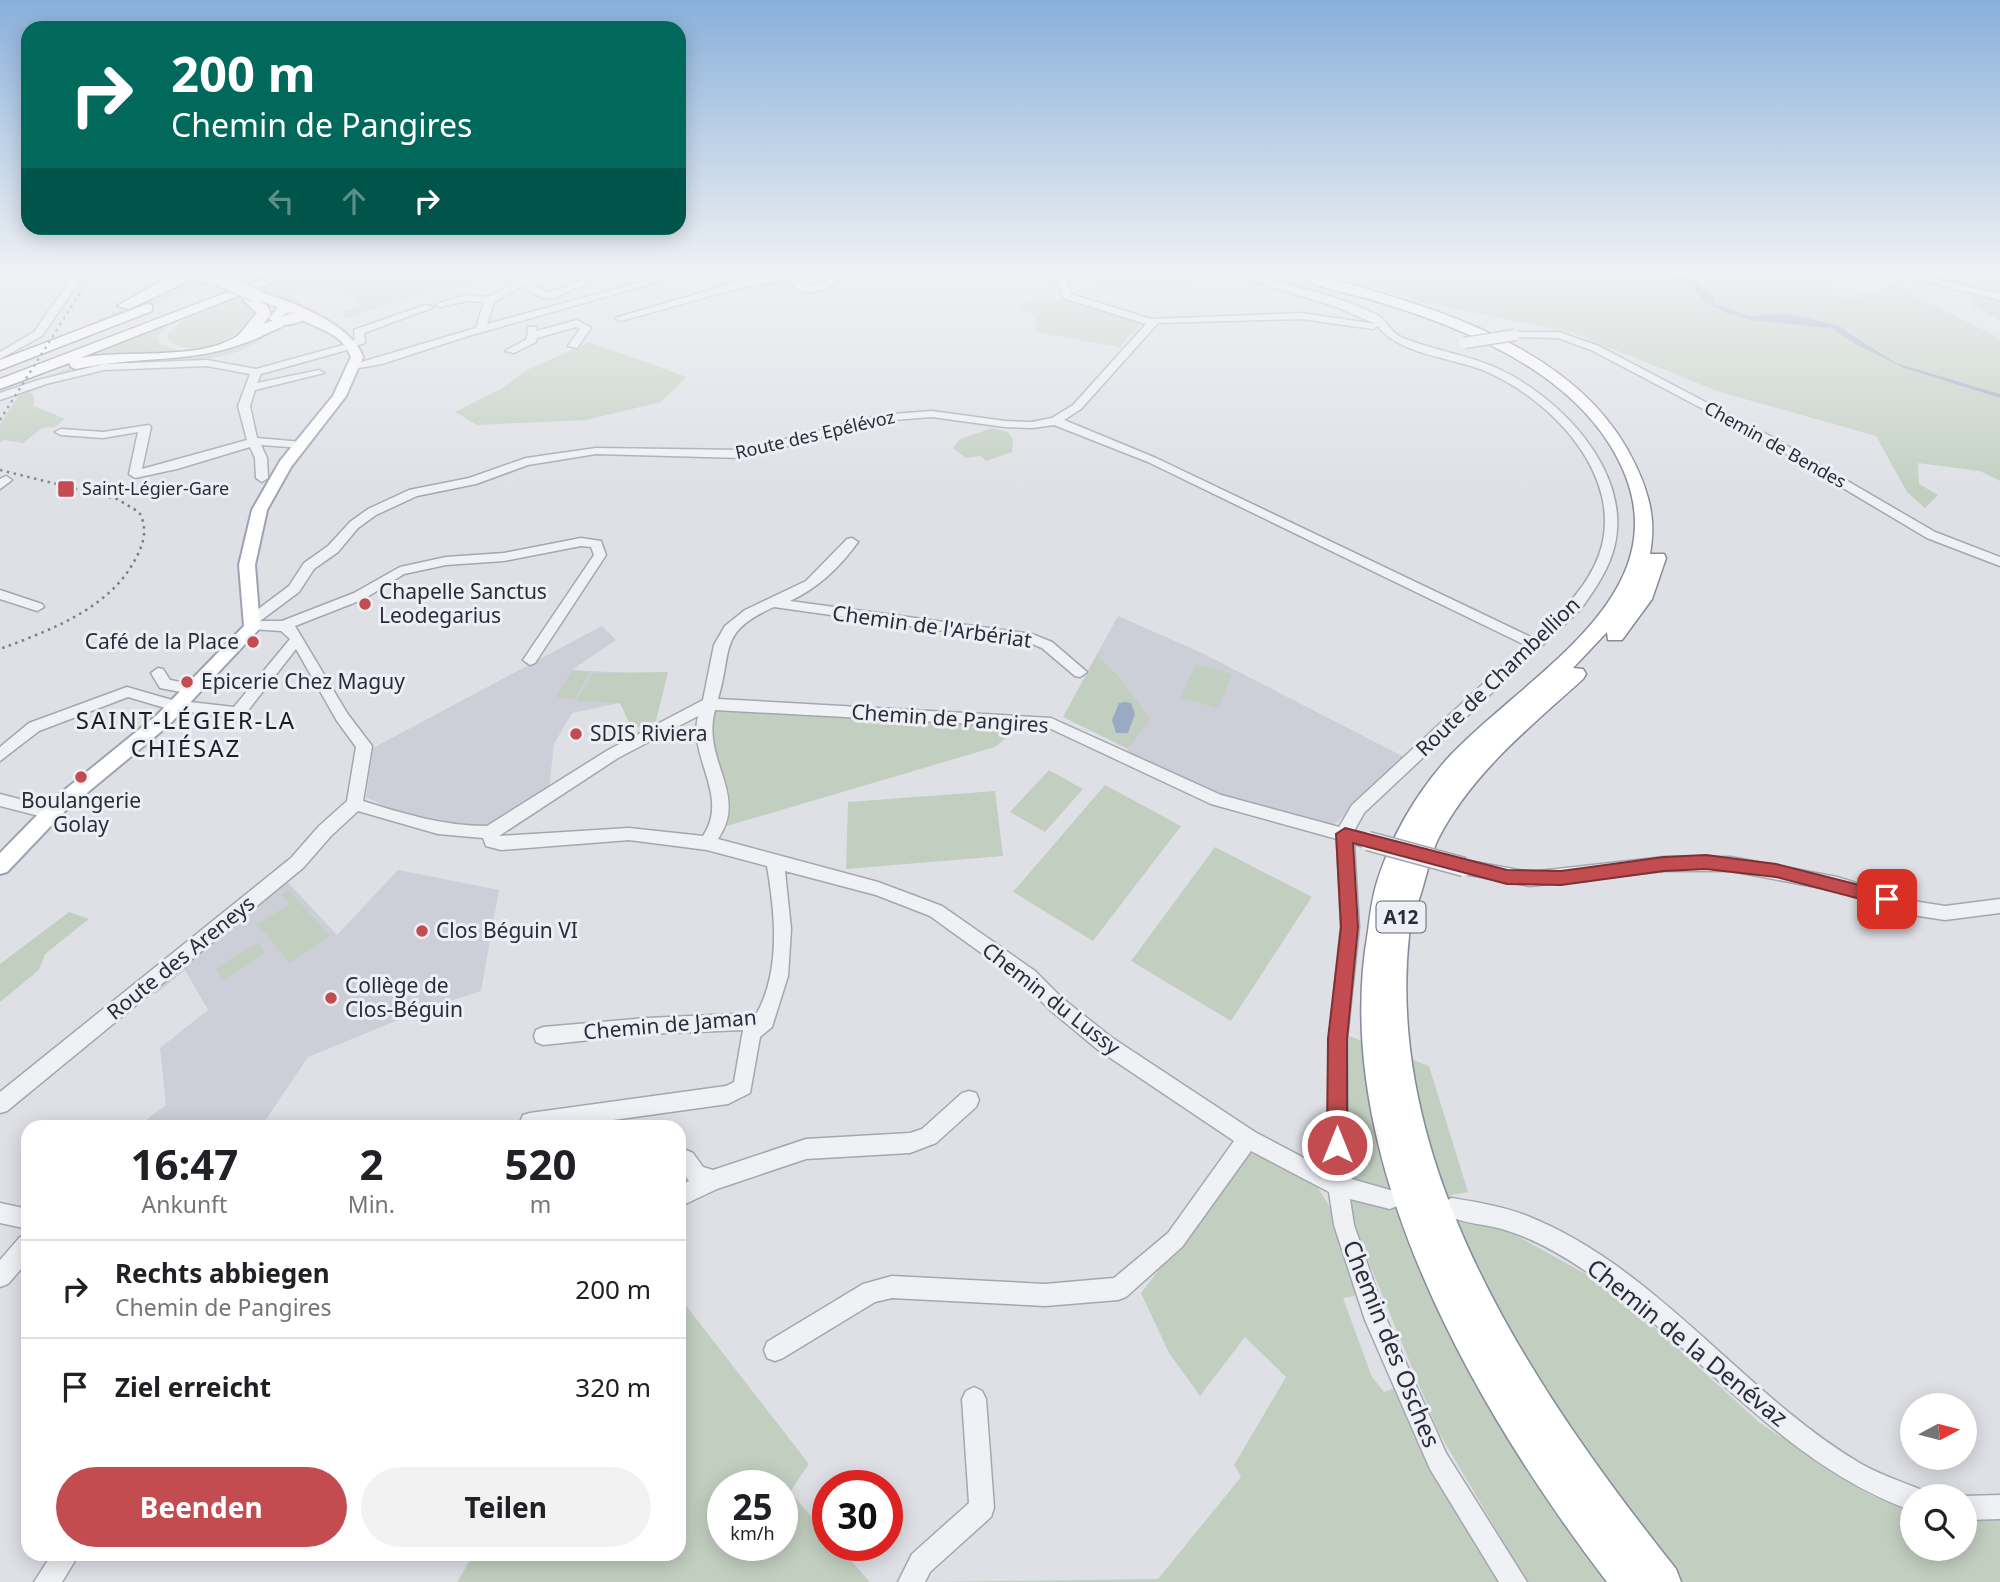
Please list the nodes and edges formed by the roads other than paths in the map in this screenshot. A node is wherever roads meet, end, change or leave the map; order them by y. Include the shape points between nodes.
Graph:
1 (16, 348) edge
2 (33, 348) edge
3 (43, 348) edge
4 (61, 348) edge
5 (77, 348) edge
6 (90, 348) edge
7 (213, 348) edge
8 (341, 348) edge
9 (348, 348) edge
10 (422, 348) edge
11 (516, 348) edge
12 (1129, 348) edge
13 (1426, 348) edge
14 (1503, 348) edge
15 (1517, 348) edge
16 (1595, 348) edge
17 (510, 351) dead end
18 (0, 356) edge
19 (0, 364) edge
20 (353, 366) junction
21 (0, 371) edge
22 (256, 372) junction
23 (319, 373) dead end
24 (0, 377) edge
25 (0, 384) edge
26 (251, 388) junction
27 (0, 389) edge
28 (0, 397) edge
29 (1055, 421) junction
30 (61, 432) dead end
31 (256, 441) junction
32 (302, 445) junction
33 (262, 478) dead end
34 (852, 542) dead end
35 (2000, 562) edge
36 (0, 594) edge
37 (774, 603) junction
38 (37, 607) dead end
39 (253, 622) junction
40 (283, 626) junction
41 (297, 640) junction
42 (1536, 645) junction
43 (530, 660) dead end
44 (1080, 672) dead end
45 (158, 673) dead end
46 (191, 689) junction
47 (708, 704) junction
48 (176, 705) junction
49 (0, 755) edge
50 (0, 800) edge
51 (355, 804) junction
52 (51, 813) junction
53 (490, 832) junction
54 (1345, 834) junction
55 (707, 843) junction
56 (775, 863) junction
57 (0, 866) edge
58 (2000, 906) edge
59 (765, 1021) junction
60 (543, 1036) dead end
61 (969, 1100) dead end
62 (0, 1104) edge
63 (558, 1120) edge
64 (1248, 1139) junction
65 (686, 1160) edge
66 (713, 1181) junction
67 (1338, 1186) junction
68 (686, 1194) edge
69 (1390, 1199) dead end
70 (1452, 1208) dead end
71 (0, 1213) edge
72 (21, 1218) edge
73 (21, 1253) edge
74 (0, 1276) edge
75 (775, 1350) dead end
76 (974, 1399) dead end
77 (1900, 1494) edge
78 (2000, 1507) edge
79 (1977, 1508) edge
80 (62, 1561) edge
81 (47, 1582) edge
82 (911, 1582) edge
83 (1514, 1582) edge
84 (1630, 1582) edge
85 (1663, 1582) edge

1 - 18 street
2 - 19 highway
3 - 19 highway
4 - 21 highway
5 - 24 highway
6 - 25 highway
7 - 27 highway via 198,353 99,359
8 - 22 street
9 - 20 main road
10 - 20 street
11 - 17 street
12 - 29 street via 1077,407
13 - 42 street, Route de Chambellion via 1480,365 1520,386 1570,428 1599,473 1610,514 1605,554 1582,598
14 - 84 highway, A12 via 1575,397 1605,428 1628,463 1641,499 1643,548 1636,574 1619,605 1583,646 1466,752 1416,818 1383,902 1373,992 1376,1052 1406,1187 1472,1343 1523,1432
15 - 85 highway, A12 via 1586,395 1641,463 1656,501 1660,540 1656,565 1634,611 1597,653 1482,760 1433,826 1402,910 1393,996 1397,1054 1414,1140 1441,1221 1474,1297 1552,1432
16 - 35 street, Chemin de Bendes, bridge via 1768,439 1931,535
20 - 32 main road via 340,397
22 - 26 street
22 - 28 street via 207,363 123,365 76,373
23 - 26 street
26 - 31 street via 244,406
29 - 39 street, Route des Epélévoz via 1016,425 911,415 862,422 743,454 601,451 531,461 472,481 413,493 372,512 309,566 291,592
29 - 42 street via 1152,460
30 - 31 street via 103,435 145,427 135,474
31 - 32 street
31 - 33 street
32 - 39 main road via 270,486 257,520 247,579
34 - 37 street, Chemin de l'Arbériat via 826,572
36 - 38 street
37 - 44 street, Chemin de l'Arbériat via 1032,639 1047,645
37 - 47 street, Chemin de l'Arbériat via 734,624 724,638
39 - 40 street
39 - 46 main road
40 - 41 street
40 - 43 street via 359,596 400,571 581,542 596,544 600,555
41 - 48 street via 237,713
41 - 51 street via 327,697 364,746
42 - 54 street, Route de Chambellion via 1358,809
45 - 46 street via 165,684
46 - 48 main road
47 - 53 street via 613,754
47 - 54 street, Chemin de Pangires via 1051,723 1217,800
47 - 55 street, Chemin de l'Arbériat via 703,734 721,791 722,811
48 - 49 street via 127,692 34,727
48 - 52 main road
50 - 52 street
51 - 53 street via 424,826
51 - 62 street, Route des Areneys via 297,863
52 - 57 main road
53 - 55 street, Chemin du Lussy via 492,841 508,844 629,834
54 - 58 street, Chemin de Pangires, bridge via 1464,867 1530,879 1664,864 1731,864 1837,884 1945,913
54 - 67 street, Chemin des Osches via 1350,927 1338,1039
55 - 56 street, Chemin du Lussy
56 - 59 street, Chemin de Jaman via 782,928 775,998
56 - 64 street, Chemin du Lussy via 878,889 936,911 1029,977 1060,1009 1104,1043
59 - 60 street, Chemin de Jaman
59 - 63 street via 751,1034 743,1087 728,1095
61 - 66 street via 929,1136 910,1143 806,1149
64 - 67 street, Chemin du Lussy
64 - 75 street via 1175,1240 1118,1289 1045,1295 892,1287 871,1292
65 - 66 street via 697,1176
66 - 68 street
67 - 69 street
67 - 83 street, Chemin des Osches via 1350,1250 1395,1367 1438,1461
70 - 77 street, Chemin de la Denévaz via 1488,1214 1566,1246 1642,1302 1814,1448 1854,1476
71 - 72 street
73 - 74 street
76 - 82 street via 982,1508 921,1563
78 - 79 street
80 - 81 street

